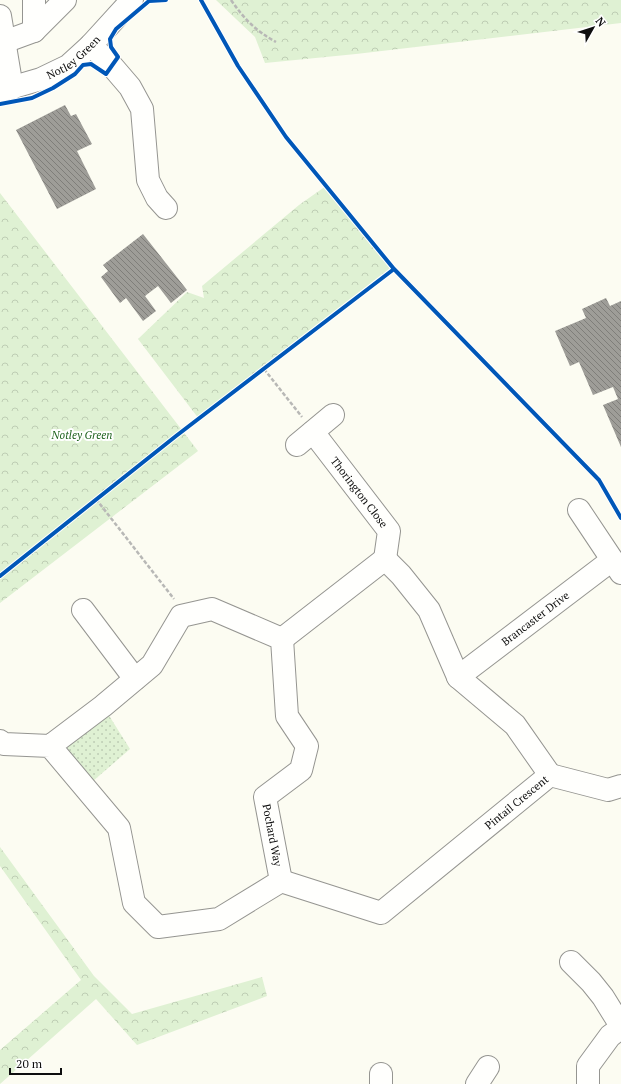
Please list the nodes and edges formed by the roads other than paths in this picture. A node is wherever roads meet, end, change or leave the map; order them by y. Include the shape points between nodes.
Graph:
1 (34, 0) edge
2 (65, 0) edge
3 (132, 0) edge
4 (0, 16) edge
5 (34, 32) junction
6 (4, 42) junction
7 (91, 46) junction
8 (6, 90) edge
9 (166, 208) dead end
10 (333, 415) dead end
11 (579, 510) dead end
12 (385, 559) junction
13 (616, 567) edge
14 (83, 610) dead end
15 (282, 639) junction
16 (458, 677) junction
17 (135, 679) junction
18 (0, 741) edge
19 (50, 746) junction
20 (550, 774) junction
21 (621, 786) edge
22 (281, 881) junction
23 (571, 962) dead end
24 (621, 1027) edge
25 (588, 1084) edge

1 - 5 street
2 - 5 street
3 - 7 street, Notley Green
4 - 6 street
5 - 6 street
6 - 8 street
7 - 8 street, Notley Green via 68,66 41,79
7 - 9 street via 130,87 142,109 148,180 157,198
10 - 12 street, Thorington Close via 305,438 389,531
11 - 13 street, Brancaster Drive
12 - 15 street
12 - 16 street, Pintail Crescent via 429,610
13 - 16 street, Brancaster Drive
14 - 17 street
15 - 17 street via 212,609 181,616 152,665
15 - 22 street, Pochard Way via 287,716 306,746 301,770 265,796
16 - 20 street, Pintail Crescent via 515,725
17 - 19 street
18 - 19 street via 4,744
19 - 22 street, Pochard Way via 119,828 134,903 158,927 219,919
20 - 21 street via 608,790
20 - 22 street, Pintail Crescent via 382,913
23 - 24 street via 603,997
24 - 25 street via 610,1036 588,1066

